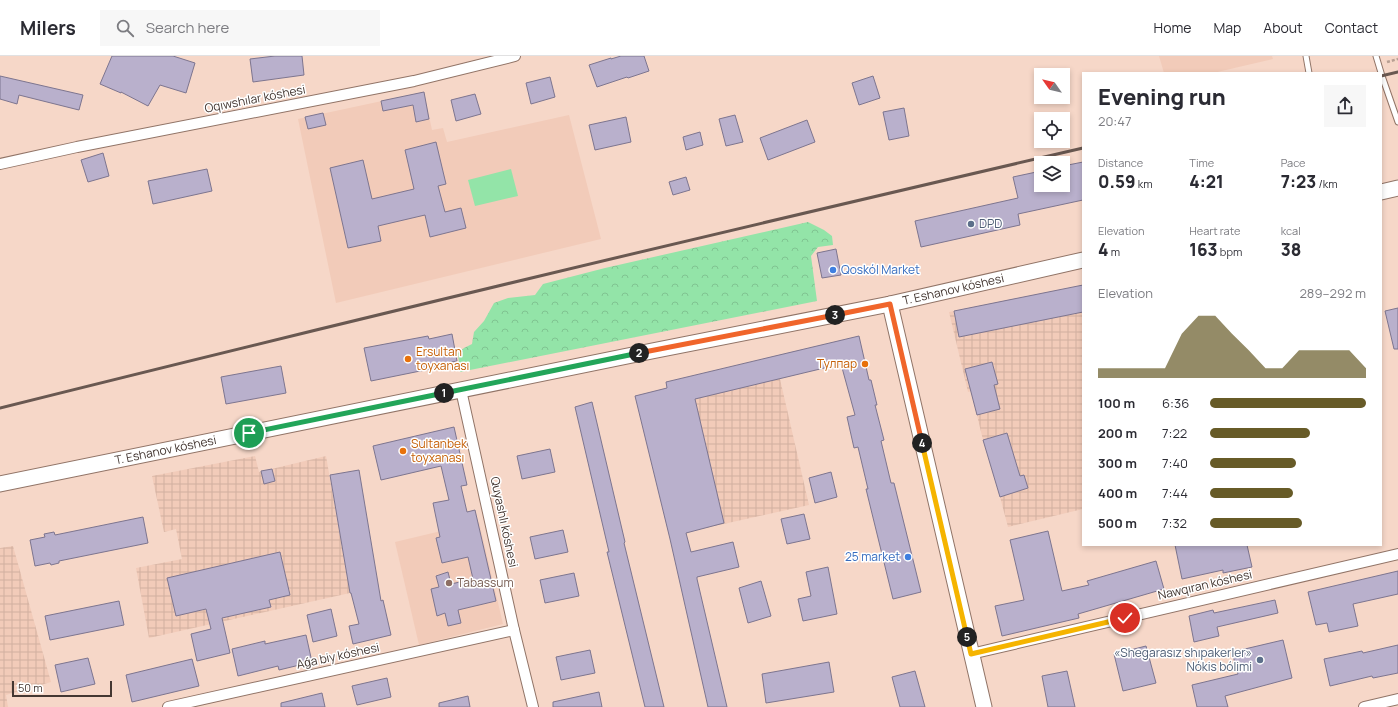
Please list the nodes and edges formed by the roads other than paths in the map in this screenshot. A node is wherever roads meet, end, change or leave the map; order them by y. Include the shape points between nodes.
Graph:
1 (515, 56) edge
2 (1306, 56) edge
3 (1376, 56) edge
4 (1309, 72) edge
5 (1381, 72) edge
6 (1382, 76) edge
7 (1398, 122) edge
8 (0, 164) edge
9 (1398, 188) edge
10 (1382, 192) edge
11 (1082, 260) edge
12 (890, 304) junction
13 (461, 390) junction
14 (0, 484) edge
15 (1398, 554) edge
16 (514, 630) junction
17 (971, 654) junction
18 (1398, 699) edge
19 (168, 707) edge
20 (533, 707) edge
21 (984, 707) edge
22 (1364, 707) edge

1 - 8 street, Oqıwshılar kóshesi via 414,81
2 - 4 lane
3 - 5 lane
6 - 7 lane
9 - 10 main road
11 - 12 main road, T. Eshanov kóshesi
12 - 13 main road, T. Eshanov kóshesi
12 - 17 main road
13 - 14 main road, T. Eshanov kóshesi
13 - 16 street, Quyashlı kóshesi
15 - 17 street, Nawqıran kóshesi
16 - 19 street, Aǵa biy kóshesi
16 - 20 street, Quyashlı kóshesi
17 - 21 main road
18 - 22 street

